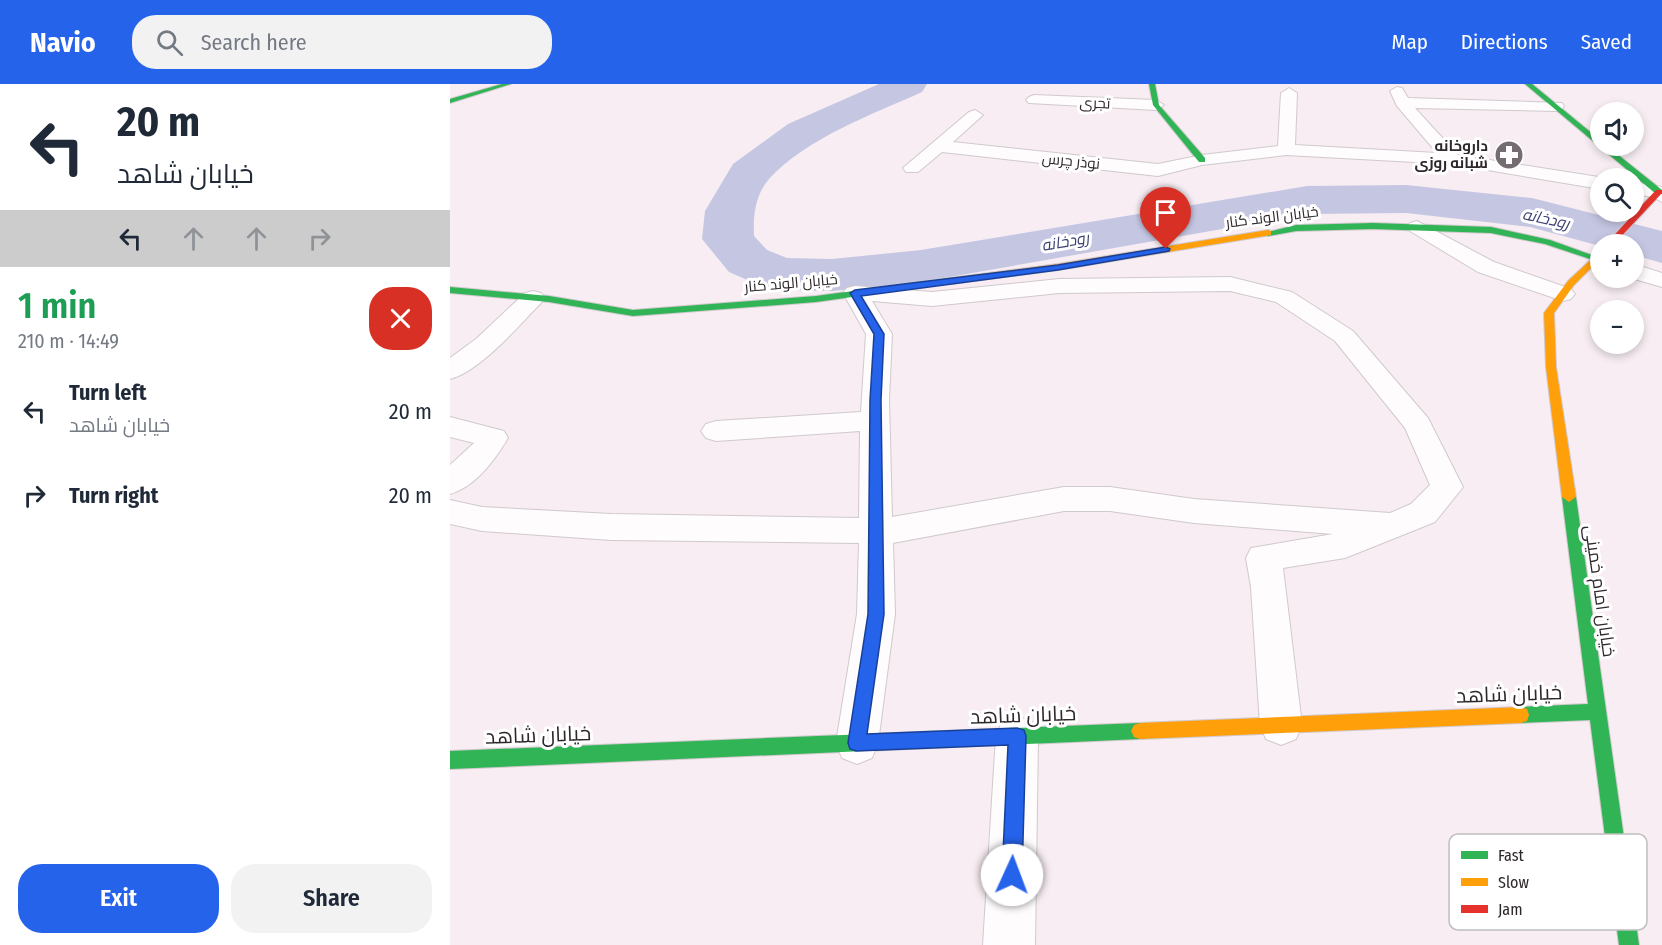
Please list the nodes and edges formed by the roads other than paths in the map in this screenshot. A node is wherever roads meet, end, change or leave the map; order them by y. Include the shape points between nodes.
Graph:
1 (508, 84) edge
2 (1152, 84) edge
3 (1393, 84) edge
4 (1528, 84) edge
5 (1289, 93) dead end
6 (454, 97) edge
7 (1034, 100) dead end
8 (1402, 103) junction
9 (1156, 105) junction
10 (1556, 106) junction
11 (975, 115) dead end
12 (1590, 134) edge
13 (938, 146) junction
14 (1286, 150) junction
15 (1616, 156) edge
16 (1452, 159) junction
17 (1202, 160) junction
18 (912, 168) dead end
19 (1590, 181) edge
20 (1644, 190) edge
21 (1661, 193) edge
22 (1417, 227) junction
23 (1620, 234) edge
24 (1590, 251) edge
25 (1590, 266) edge
26 (1644, 274) edge
27 (1662, 280) edge
28 (450, 290) edge
29 (855, 293) junction
30 (1563, 294) junction
31 (533, 298) junction
32 (450, 371) edge
33 (876, 420) junction
34 (450, 427) edge
35 (716, 431) dead end
36 (450, 483) edge
37 (450, 512) edge
38 (1392, 526) junction
39 (876, 531) junction
40 (1598, 712) junction
41 (1281, 725) junction
42 (1017, 736) junction
43 (856, 743) junction
44 (450, 760) edge
45 (1614, 834) edge
46 (1627, 930) edge
47 (1009, 945) edge
48 (1629, 945) edge

1 - 6 street
2 - 9 street
3 - 8 street
4 - 10 street
5 - 14 street
7 - 9 street, تجری
8 - 10 street
8 - 16 street
9 - 17 street
10 - 12 street
11 - 13 street
13 - 17 street, نوذر چرس via 1158,170
13 - 18 street
14 - 16 street, نوذر چرس
14 - 17 street, نوذر چرس
15 - 21 street
16 - 19 street, نوذر چرس
20 - 21 street
21 - 23 street, خیابان امام خمینی
22 - 24 street, خیابان الوند کنار via 1491,230
22 - 29 street, خیابان الوند کنار via 1296,228 1058,267
22 - 30 street via 1486,267
25 - 30 street, خیابان امام خمینی
26 - 27 street
28 - 31 street, خیابان الوند کنار
29 - 31 street, خیابان الوند کنار via 633,313
29 - 33 street via 879,334
29 - 38 street via 932,299 1059,286 1221,284 1284,297 1344,336 1418,425 1447,487 1423,513
30 - 40 street, خیابان امام خمینی via 1549,313 1551,367
31 - 32 street
33 - 35 street
33 - 39 street
34 - 36 street via 493,438
37 - 39 street via 482,519 611,527
38 - 39 street via 1194,511 1110,499 1064,499
38 - 41 street via 1345,545 1263,558
39 - 43 street via 876,614
40 - 41 street, خیابان شاهد
40 - 45 street, خیابان امام خمینی
41 - 42 street, خیابان شاهد
42 - 43 street, خیابان شاهد
42 - 47 street
43 - 44 street, خیابان شاهد
46 - 48 street, خیابان امام خمینی

